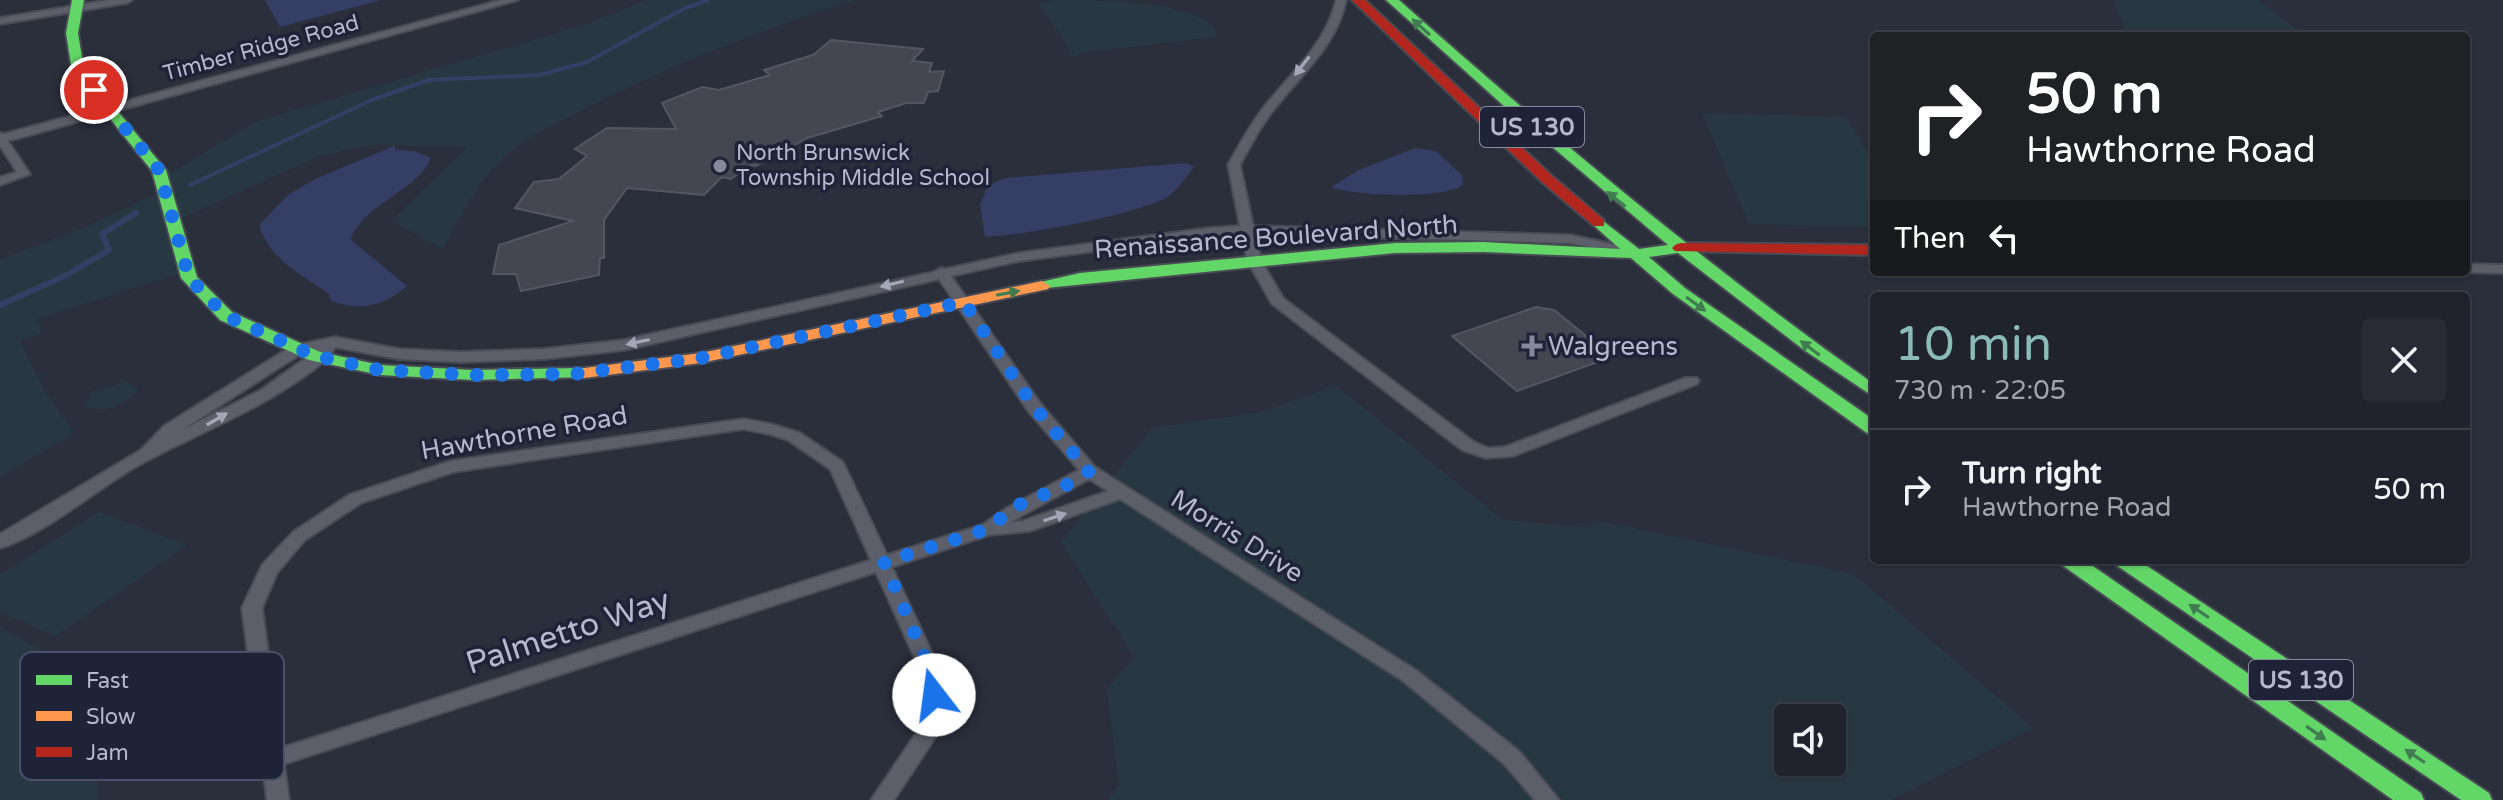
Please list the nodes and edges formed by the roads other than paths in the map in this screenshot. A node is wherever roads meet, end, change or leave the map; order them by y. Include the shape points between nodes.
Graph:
1 (127, 0) edge
2 (513, 0) edge
3 (1341, 0) edge
4 (1358, 0) edge
5 (1392, 0) edge
6 (76, 4) edge
7 (0, 21) edge
8 (111, 108) junction
9 (0, 138) edge
10 (0, 181) edge
11 (1245, 230) junction
12 (1677, 248) junction
13 (1870, 250) edge
14 (1637, 254) junction
15 (1254, 260) junction
16 (2470, 268) edge
17 (2503, 269) edge
18 (941, 272) junction
19 (964, 302) junction
20 (335, 342) junction
21 (297, 349) junction
22 (320, 357) junction
23 (1691, 381) dead end
24 (1870, 389) edge
25 (1870, 426) edge
26 (147, 453) junction
27 (1089, 471) junction
28 (1120, 493) junction
29 (988, 529) junction
30 (0, 542) edge
31 (884, 562) junction
32 (2075, 564) edge
33 (2129, 564) edge
34 (257, 652) edge
35 (284, 755) edge
36 (274, 780) edge
37 (278, 800) edge
38 (882, 800) edge
39 (1548, 800) edge
40 (2412, 800) edge
41 (2480, 800) edge

1 - 6 street
2 - 8 street, Timber Ridge Road
3 -> 11 street via 1340,12 1322,41 1264,114 1234,165
4 - 14 main road, US 130 via 1547,179
12 -> 5 main road, US 130 via 1557,150
6 - 7 street
6 - 8 main road, Renaissance Boulevard North via 72,33 78,71
8 - 9 street, Timber Ridge Road
8 - 21 main road, Renaissance Boulevard North via 159,170 189,278 226,316
9 - 10 street via 24,174
11 - 14 street, Renaissance Boulevard North via 1570,239
11 - 15 street
11 - 18 street, Renaissance Boulevard North via 1048,253
12 - 13 main road
12 - 14 main road
24 -> 12 main road, US 130
14 - 15 main road, Renaissance Boulevard North via 1395,248
14 -> 25 main road, US 130 via 1679,291
19 -> 15 main road, Renaissance Boulevard North via 1080,278
15 - 23 street via 1277,301 1295,318 1468,446 1486,453 1507,452
16 - 17 street
18 - 19 street, Morris Drive
18 -> 20 street, Renaissance Boulevard North via 624,345 460,357 399,354
19 - 22 main road, Renaissance Boulevard North via 701,358 573,374 380,370
19 - 27 street, Morris Drive via 1034,407
20 - 21 street, Renaissance Boulevard North
20 - 22 street
21 - 22 main road, Renaissance Boulevard North
21 - 26 street via 170,430
26 -> 22 street via 195,431
26 - 30 street
27 - 28 street, Morris Drive
27 - 29 street via 1014,507
29 -> 28 street via 1024,527
28 - 39 street, Morris Drive via 1410,676 1511,757
29 - 31 street
31 - 34 street, Hawthorne Road via 837,466 779,428 743,424 451,467 355,499 299,536 269,570 252,608
31 - 35 street, Palmetto Way
31 - 38 street, Hawthorne Road via 931,672 938,718
32 -> 40 main road, US 130
41 -> 33 main road, US 130
36 - 37 street, Hawthorne Road

